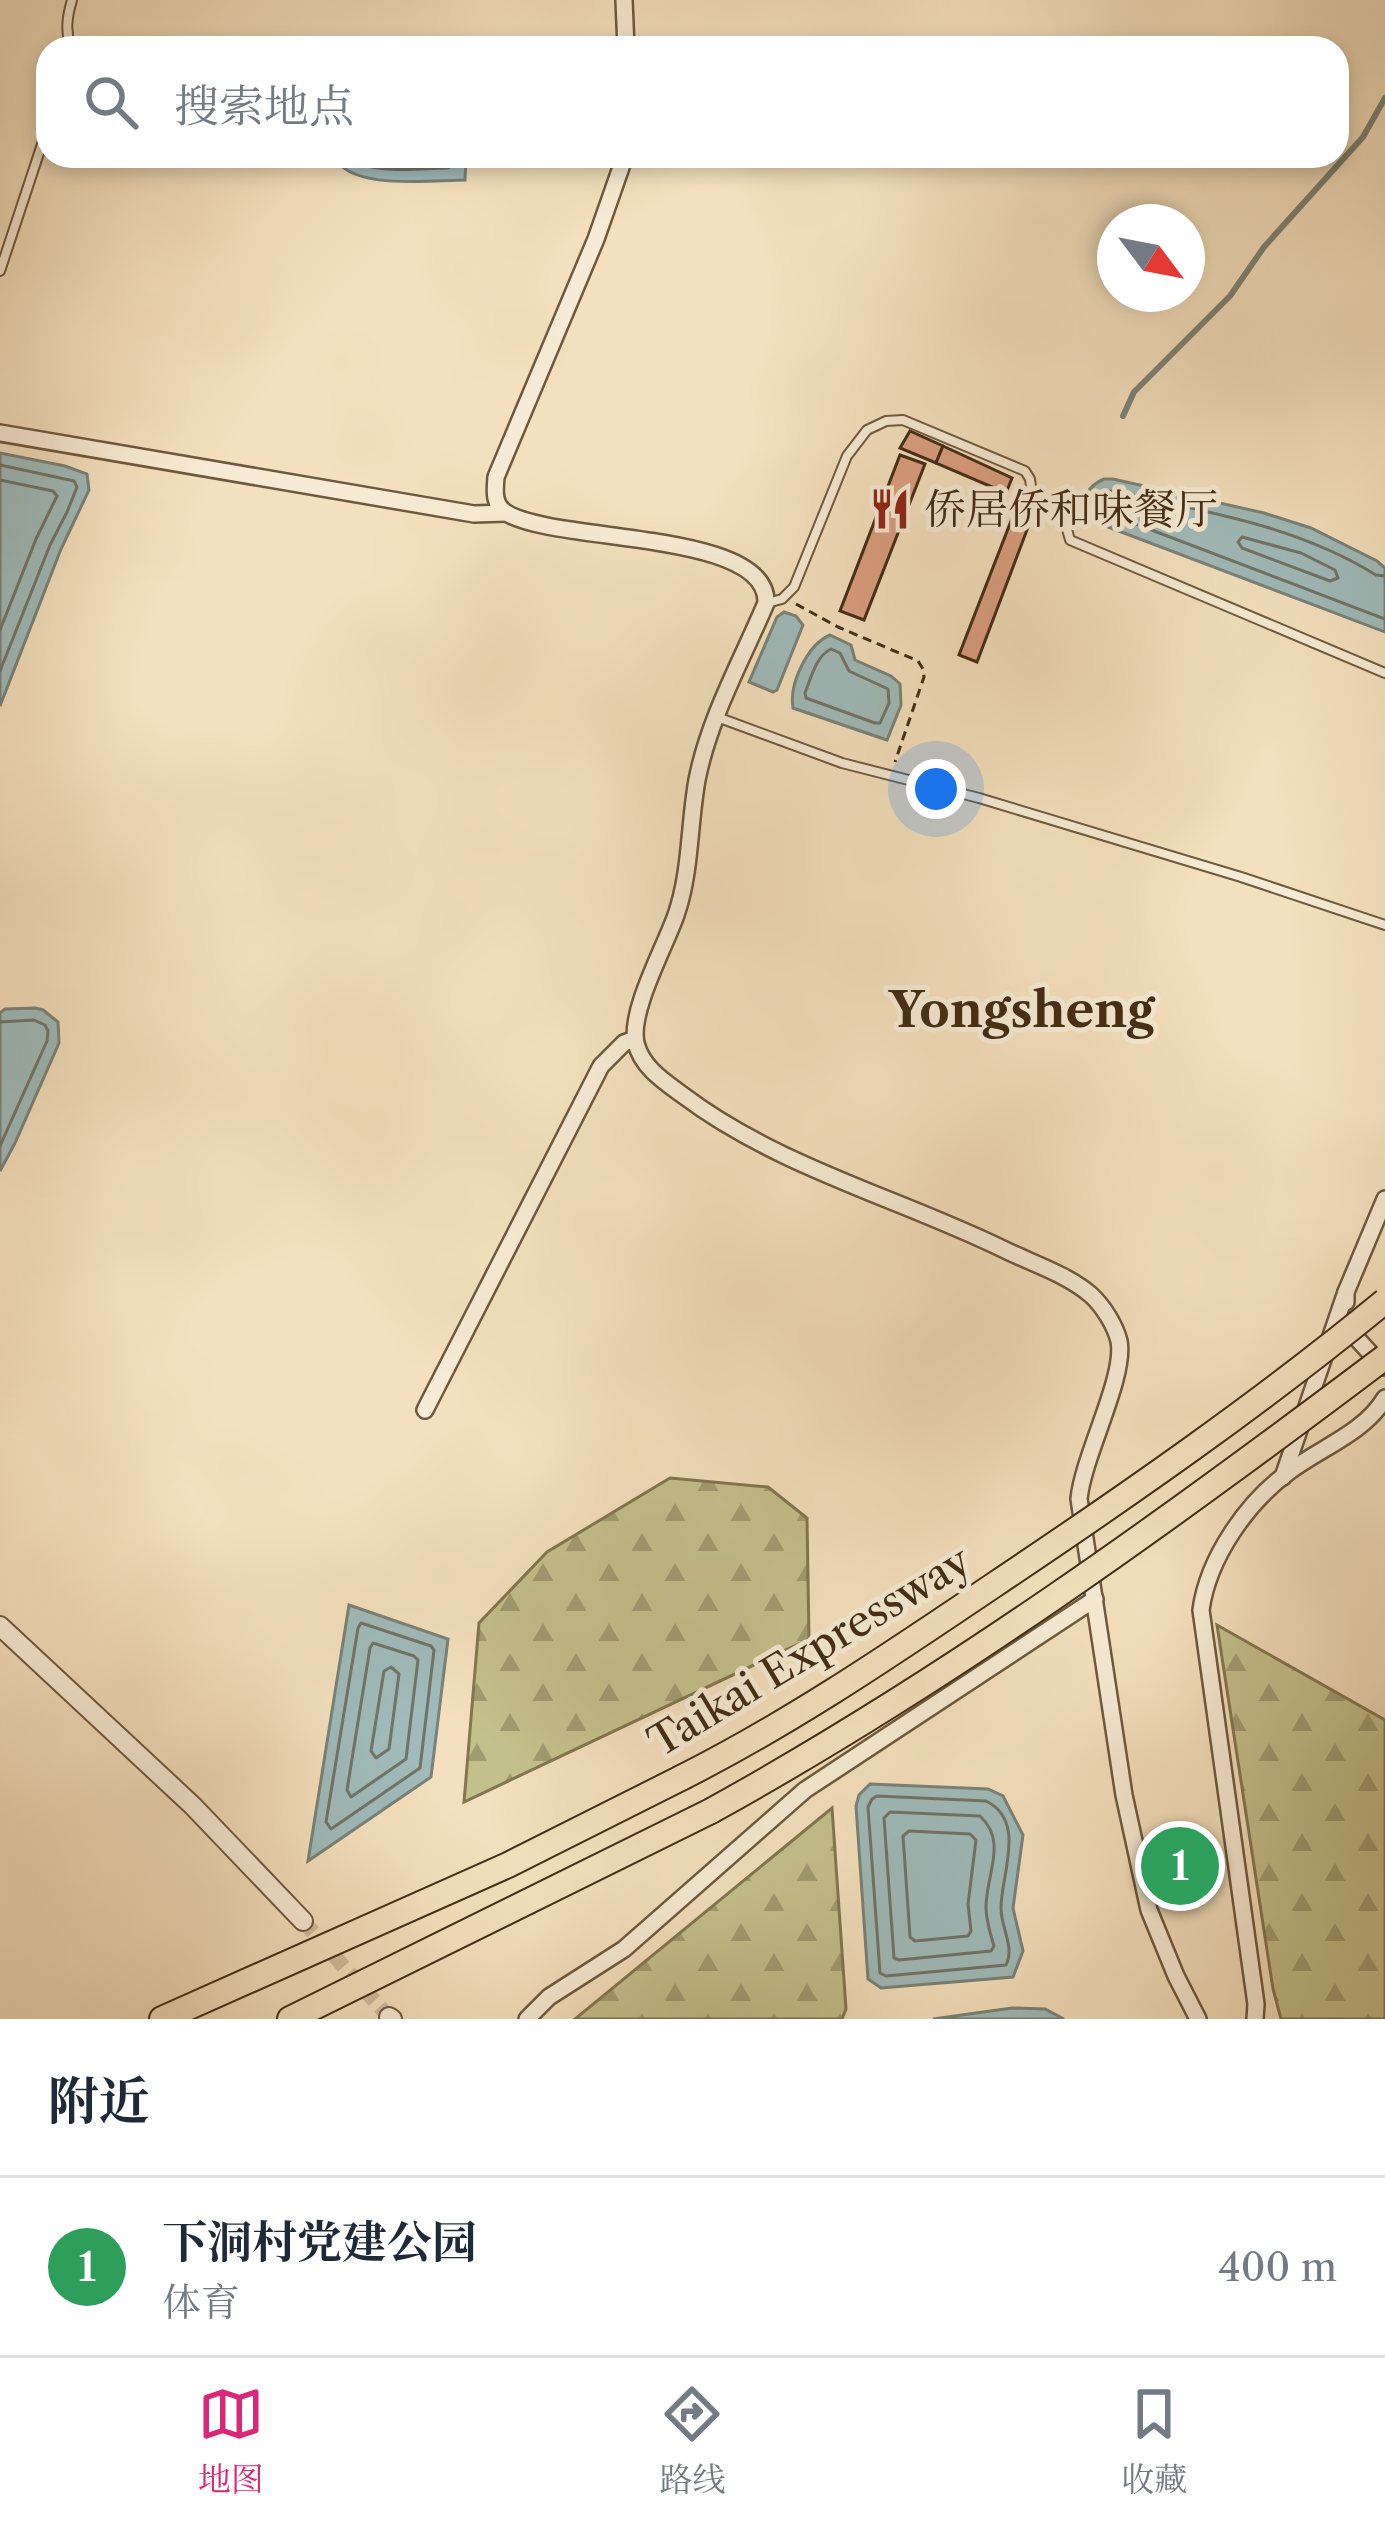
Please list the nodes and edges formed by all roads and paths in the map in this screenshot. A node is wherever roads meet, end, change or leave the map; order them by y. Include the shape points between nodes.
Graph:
1 (72, 0) edge
2 (620, 2) edge
3 (67, 36) edge
4 (624, 36) edge
5 (36, 162) edge
6 (622, 168) edge
7 (0, 272) edge
8 (0, 434) edge
9 (506, 513) junction
10 (787, 594) junction
11 (766, 603) junction
12 (1385, 673) edge
13 (717, 717) junction
14 (890, 776) junction
15 (1385, 925) edge
16 (635, 1039) junction
17 (1385, 1199) edge
18 (1346, 1292) junction
19 (1385, 1301) edge
20 (1385, 1357) edge
21 (1385, 1369) edge
22 (1385, 1398) edge
23 (424, 1410) dead end
24 (1282, 1477) junction
25 (1095, 1599) junction
26 (0, 1626) edge
27 (303, 1921) tunnel mouth
28 (162, 2019) edge
29 (290, 2019) edge
30 (527, 2019) edge
31 (1198, 2019) edge
32 (1255, 2019) edge

1 - 3 lane
2 - 4 street
5 - 7 lane
6 - 9 street via 496,478 494,493
8 - 9 street
9 - 11 street via 728,559 761,581
10 - 11 lane
10 - 12 lane via 856,442 876,425 903,420 1025,471 1032,494 1061,508 1070,540
10 - 14 path via 798,607 923,669
11 - 13 street
13 - 14 lane
13 - 16 street via 698,777 678,911 642,998
14 - 15 lane
16 - 23 street via 601,1066
16 - 25 street via 643,1060 710,1116 996,1246 1078,1286 1102,1307 1120,1358 1078,1498
17 - 18 street
18 - 21 street via 1350,1331
18 - 24 street
19 - 28 highway, Taikai Expressway, bridge via 1038,1556 743,1747 508,1865
20 - 29 highway, Taikai Expressway, bridge via 1023,1618 711,1811
22 - 24 street via 1361,1425
24 - 32 street via 1221,1552 1201,1610
25 - 30 street via 805,1790 624,1948
25 - 31 street via 1149,1910
26 - 27 street

